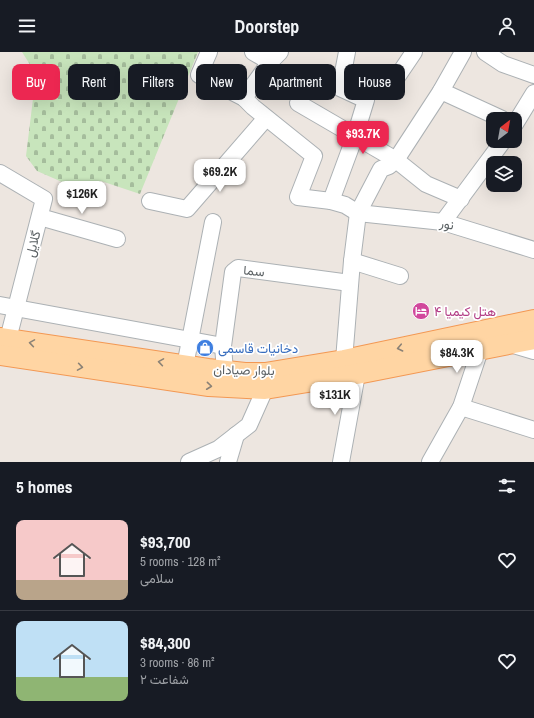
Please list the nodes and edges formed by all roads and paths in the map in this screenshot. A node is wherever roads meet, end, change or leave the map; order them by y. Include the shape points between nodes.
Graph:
1 (209, 52) edge
2 (253, 52) edge
3 (347, 52) edge
4 (414, 52) edge
5 (463, 52) edge
6 (485, 52) edge
7 (275, 57) edge
8 (203, 64) edge
9 (405, 65) edge
10 (534, 75) edge
11 (441, 90) junction
12 (534, 93) edge
13 (247, 94) edge
14 (246, 100) edge
15 (298, 103) dead end
16 (487, 112) edge
17 (522, 113) edge
18 (266, 118) junction
19 (355, 136) junction
20 (498, 148) edge
21 (396, 160) junction
22 (0, 173) edge
23 (460, 199) junction
24 (150, 201) dead end
25 (331, 201) junction
26 (358, 213) junction
27 (40, 217) junction
28 (213, 222) dead end
29 (443, 222) junction
30 (117, 239) dead end
31 (534, 250) edge
32 (352, 261) junction
33 (400, 276) dead end
34 (350, 283) junction
35 (0, 305) edge
36 (16, 308) junction
37 (534, 320) edge
38 (534, 339) edge
39 (190, 340) junction
40 (3, 344) edge
41 (510, 344) junction
42 (223, 346) junction
43 (480, 350) junction
44 (534, 351) edge
45 (185, 366) junction
46 (350, 367) junction
47 (225, 371) junction
48 (265, 389) junction
49 (461, 407) junction
50 (534, 430) edge
51 (236, 435) junction
52 (189, 462) edge
53 (228, 462) edge
54 (341, 462) edge
55 (430, 462) edge

1 - 8 street
2 - 7 street
3 - 19 street via 340,88 366,100
4 - 9 street
5 - 11 street
6 - 10 street via 503,64
7 - 13 street
11 - 16 street
11 - 21 street
12 - 17 street
14 - 18 street
15 - 19 street
18 - 24 street via 187,209
18 - 25 street via 314,156 298,197
19 - 21 street
19 - 25 street
20 - 23 street
21 - 23 street via 426,184
21 - 26 street via 381,169
22 - 27 street, گلایل via 44,199
23 - 29 street
25 - 26 street via 345,205
26 - 29 street, نور
26 - 32 street
27 - 30 street
27 - 36 street, گلایل
28 - 39 street
29 - 31 street, نور
32 - 33 street
32 - 34 street
34 - 42 street, سما via 238,268 233,272
34 - 46 street
35 - 36 street
36 - 39 street
36 - 40 street, گلایل
37 -> 46 main road, بلوار صیادان
38 - 41 main road, بلوار صیادان
39 - 42 street
39 - 45 street
45 -> 40 main road, بلوار صیادان
40 -> 48 main road, بلوار صیادان via 209,386
41 - 43 main road, بلوار صیادان
41 - 44 street
42 - 47 street, سما
43 - 46 main road, بلوار صیادان
43 - 49 street
45 - 47 main road, بلوار صیادان
46 - 47 main road, بلوار صیادان via 265,373
46 - 48 main road, بلوار صیادان via 283,387
46 - 54 street
48 - 51 street via 249,425
49 - 50 street
49 - 55 street
51 - 52 street via 218,449
51 - 53 street

